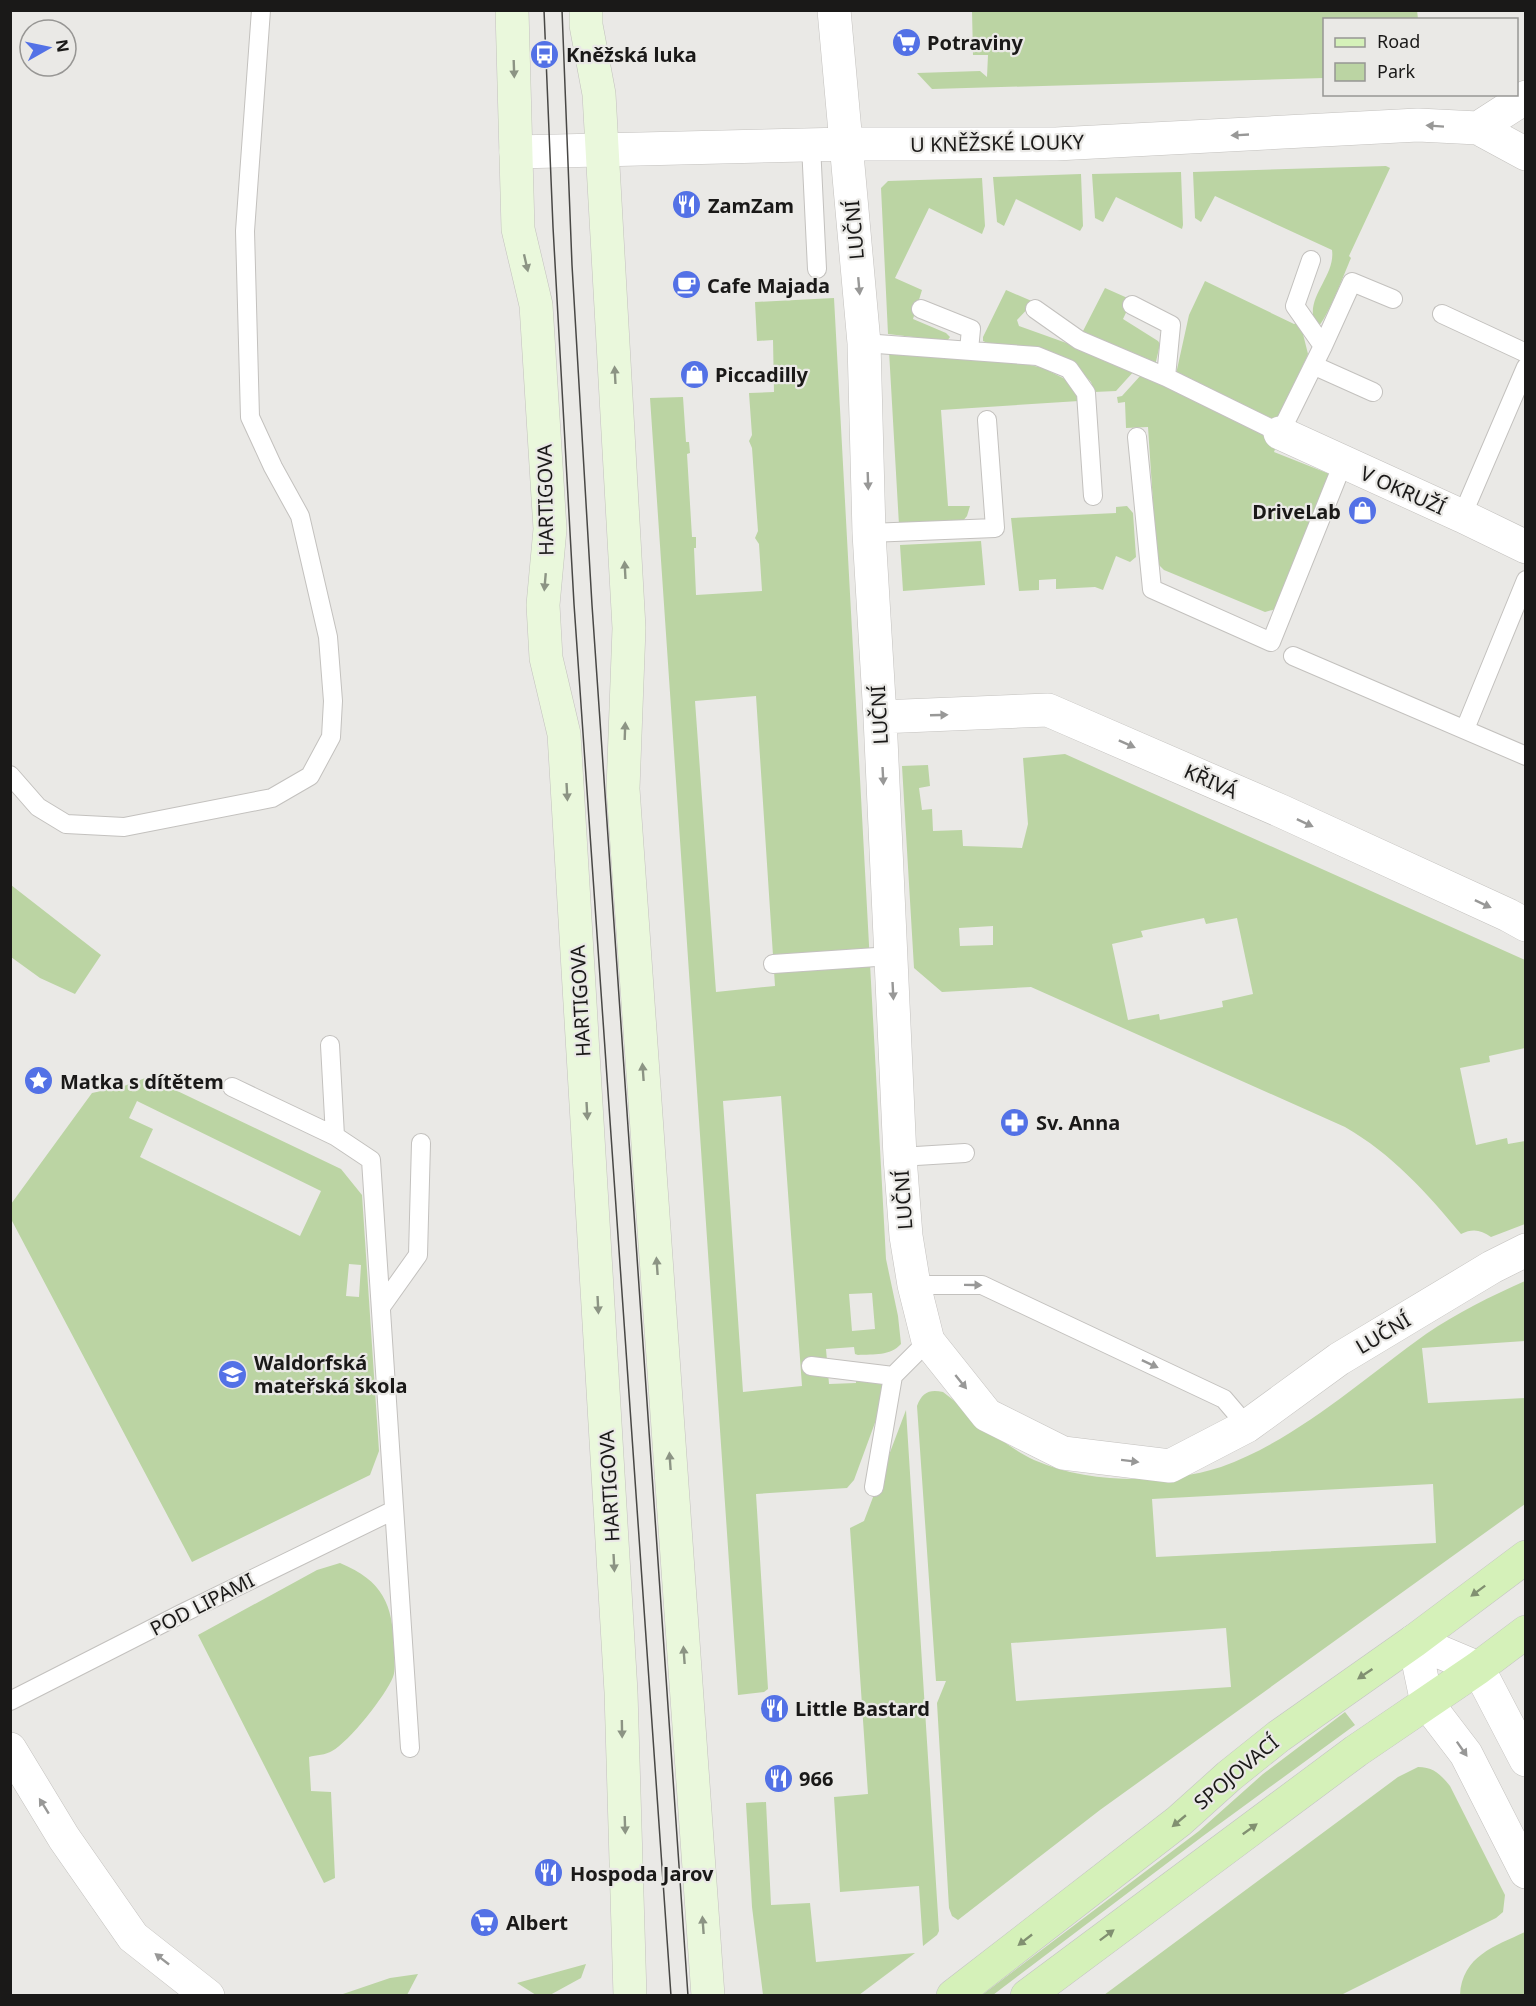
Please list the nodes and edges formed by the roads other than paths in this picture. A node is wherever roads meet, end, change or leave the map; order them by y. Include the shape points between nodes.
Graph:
1 (261, 10) edge
2 (512, 10) edge
3 (586, 10) edge
4 (834, 10) edge
5 (1526, 97) edge
6 (1478, 128) junction
7 (846, 144) junction
8 (811, 145) junction
9 (603, 149) junction
10 (516, 152) junction
11 (1526, 154) edge
12 (1311, 260) dead end
13 (817, 269) dead end
14 (1393, 299) dead end
15 (1132, 305) dead end
16 (921, 309) dead end
17 (1035, 309) dead end
18 (1442, 314) dead end
19 (864, 343) junction
20 (1323, 346) junction
21 (969, 350) junction
22 (1526, 353) edge
23 (1315, 366) junction
24 (1526, 367) edge
25 (1166, 377) junction
26 (1373, 392) dead end
27 (987, 420) dead end
28 (1280, 433) junction
29 (1137, 436) dead end
30 (1343, 463) junction
31 (1093, 496) dead end
32 (1462, 516) junction
33 (869, 533) junction
34 (1526, 548) edge
35 (1526, 580) edge
36 (1293, 656) dead end
37 (880, 717) junction
38 (1465, 729) junction
39 (1526, 756) edge
40 (10, 775) edge
41 (1526, 925) edge
42 (891, 956) junction
43 (773, 964) dead end
44 (330, 1045) dead end
45 (232, 1087) dead end
46 (335, 1136) junction
47 (421, 1143) dead end
48 (965, 1153) dead end
49 (900, 1157) junction
50 (1526, 1250) edge
51 (914, 1285) junction
52 (381, 1307) junction
53 (928, 1341) junction
54 (810, 1366) dead end
55 (893, 1376) junction
56 (1247, 1426) junction
57 (874, 1487) dead end
58 (394, 1510) junction
59 (1526, 1557) edge
60 (1526, 1632) edge
61 (1413, 1641) junction
62 (1478, 1668) junction
63 (10, 1701) edge
64 (1427, 1703) junction
65 (410, 1748) dead end
66 (1526, 1760) edge
67 (15, 1766) edge
68 (1526, 1872) edge
69 (710, 1991) edge
70 (208, 1995) edge
71 (630, 1995) edge
72 (953, 1995) edge
73 (1027, 1995) edge

1 - 40 lane via 245,231 250,417 300,516 328,637 333,701 331,737 310,776 272,798 124,827 66,824 38,807
2 -> 10 main road, HARTIGOVA
3 - 9 main road
4 - 7 street, LUČNÍ
5 - 6 street
6 -> 7 street, U KNĚŽSKÉ LOUKY via 1418,124 1056,144
6 - 11 street, U KNĚŽSKÉ LOUKY
7 - 8 street, U KNĚŽSKÉ LOUKY
7 -> 19 street, LUČNÍ
8 - 9 street, U KNĚŽSKÉ LOUKY
8 - 13 lane
9 - 10 street, U KNĚŽSKÉ LOUKY
69 -> 9 main road via 623,789 628,628
10 -> 71 main road, HARTIGOVA via 518,229 536,305 550,529 543,605 546,658 564,734 621,1692
12 - 20 lane via 1295,306
14 - 20 lane via 1352,282
15 - 25 lane via 1171,325
16 - 21 lane via 971,329
17 - 25 lane via 1079,340
18 - 22 lane
19 - 21 lane
19 -> 33 street, LUČNÍ
20 - 23 lane
21 - 31 lane via 1037,356 1068,369 1086,393
23 - 26 lane
23 - 28 lane
24 - 32 lane
25 - 28 lane
27 - 33 lane via 995,528
28 - 30 street, V OKRUŽÍ
29 - 30 lane via 1152,589 1271,642
30 - 32 street, V OKRUŽÍ
32 - 34 street, V OKRUŽÍ
33 - 37 street, LUČNÍ
35 - 38 lane
36 - 38 lane
37 -> 41 street, KŘIVÁ via 1048,711 1281,811
37 -> 42 street, LUČNÍ
38 - 39 lane
42 - 43 lane
42 -> 49 street, LUČNÍ
44 - 46 lane
45 - 46 lane
46 - 52 lane via 371,1160
47 - 52 lane via 418,1255
48 - 49 lane
49 - 51 street, LUČNÍ
50 - 56 street, LUČNÍ via 1339,1359
51 - 53 street, LUČNÍ
51 -> 56 lane via 982,1285 1224,1399
52 - 58 lane
53 - 55 lane
53 -> 56 street, LUČNÍ via 987,1415 1063,1453 1170,1466
54 - 55 lane
55 - 57 lane
58 - 63 lane, POD LIPAMI
58 - 65 lane
59 -> 61 main road, SPOJOVACÍ
60 - 62 main road
61 - 62 street
61 - 64 street
61 -> 72 main road, SPOJOVACÍ via 1279,1736 1179,1821
62 - 64 main road
62 - 66 street
64 -> 68 street via 1466,1754
73 -> 64 main road via 1327,1772
70 -> 67 street via 133,1937

